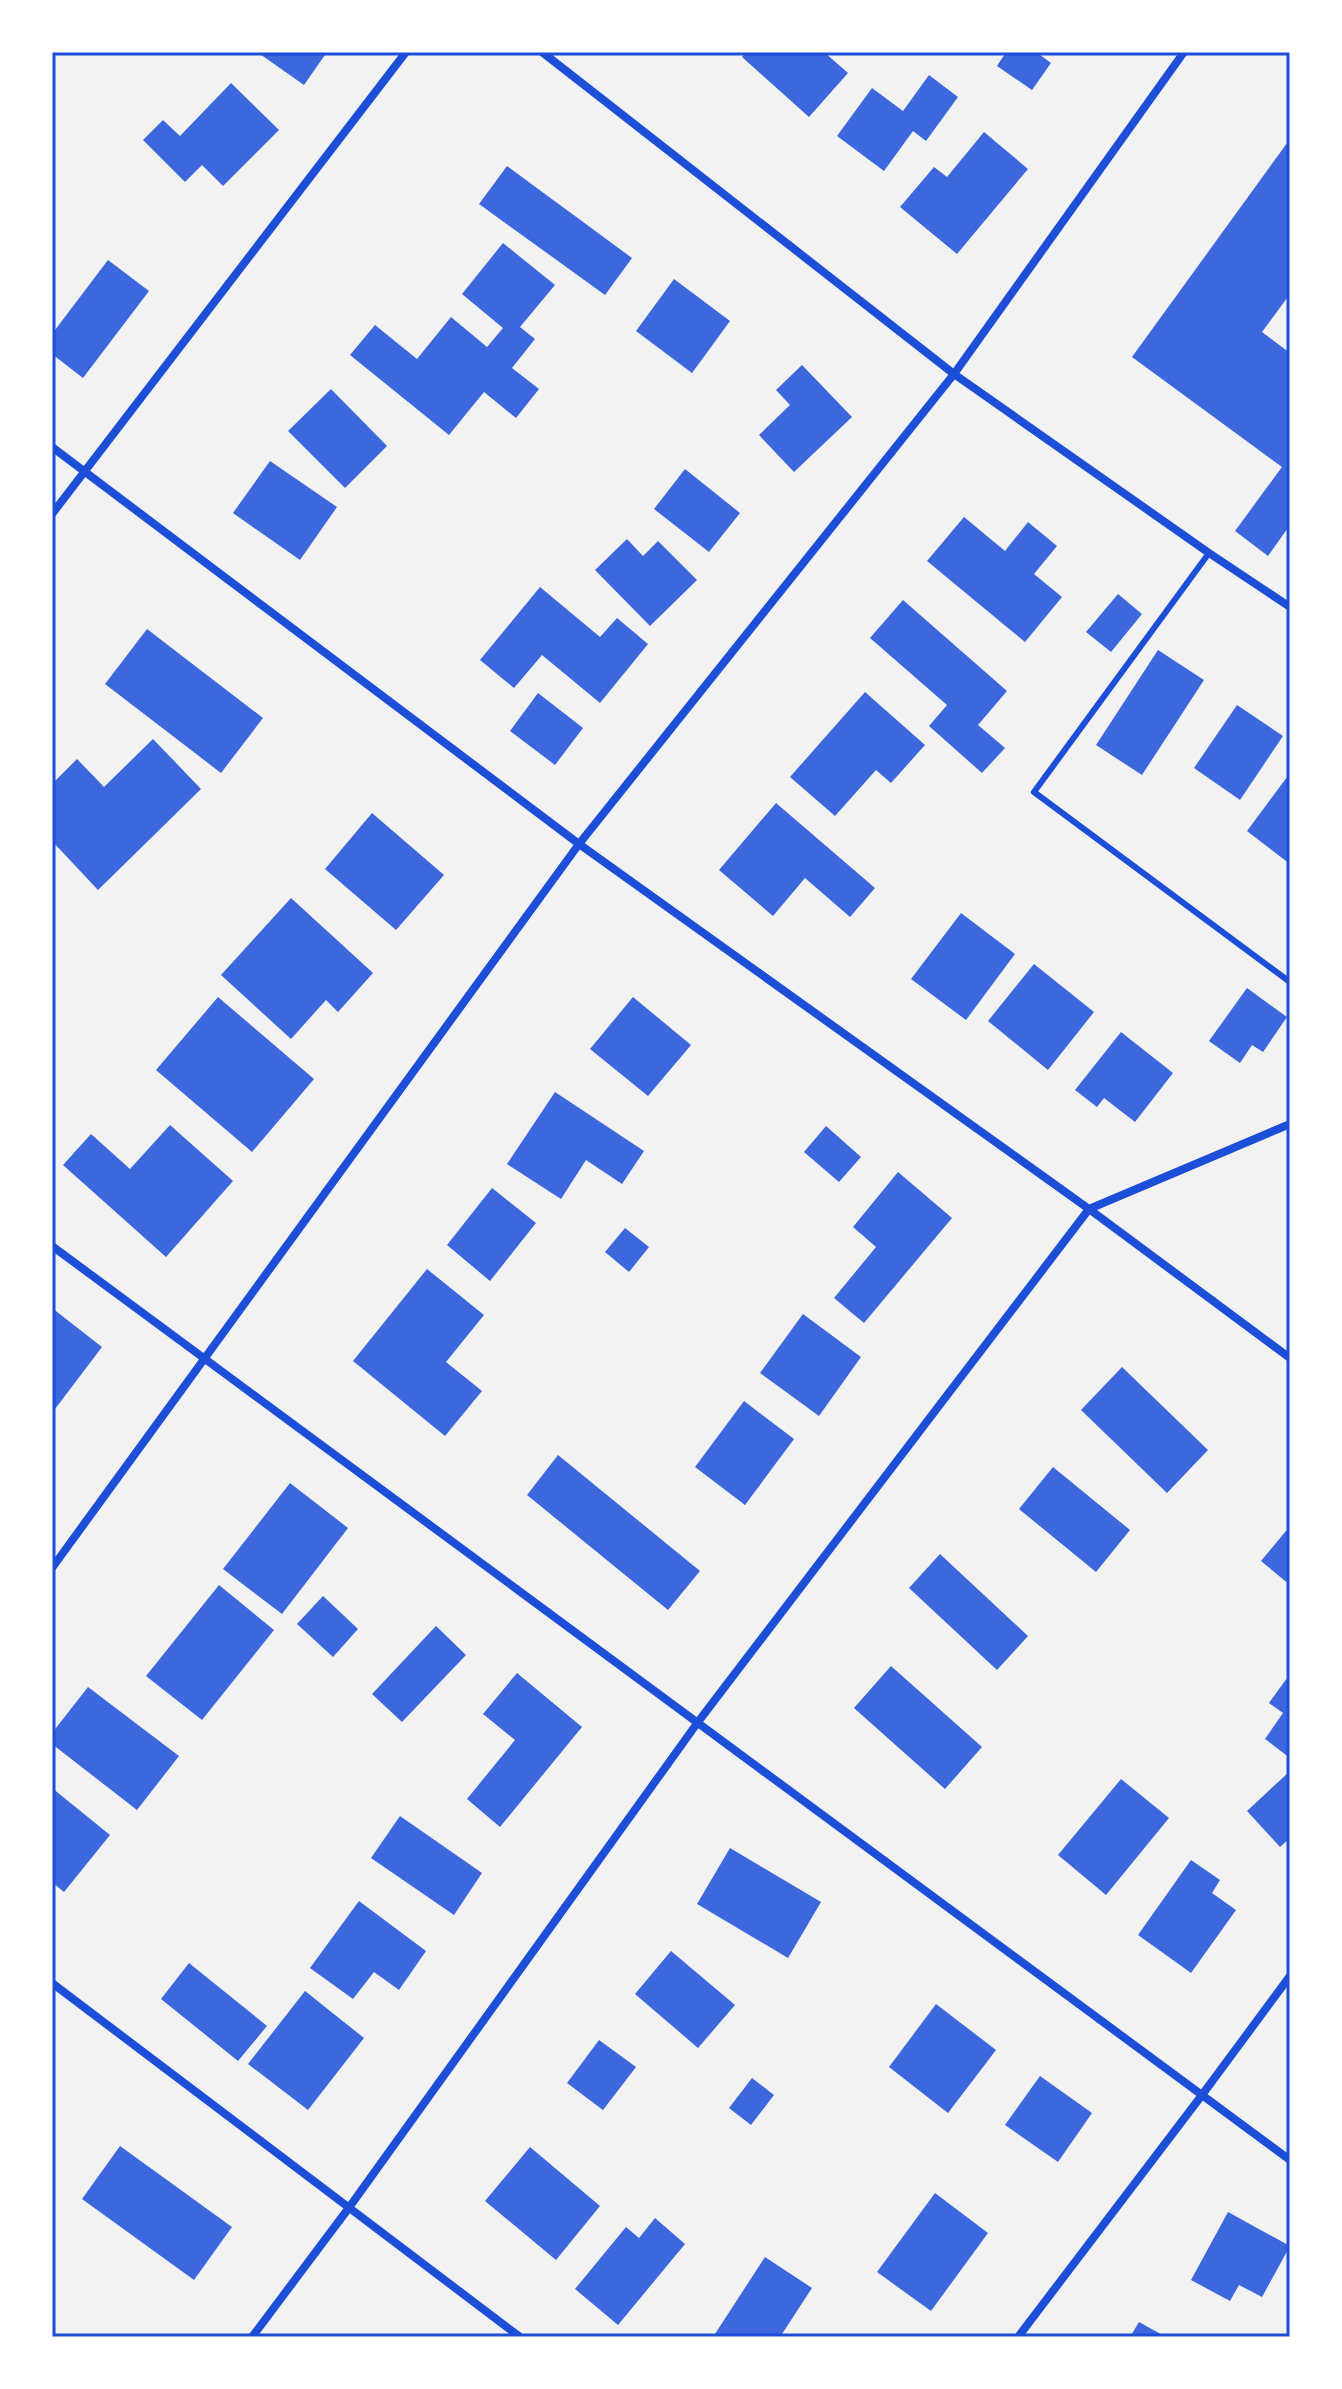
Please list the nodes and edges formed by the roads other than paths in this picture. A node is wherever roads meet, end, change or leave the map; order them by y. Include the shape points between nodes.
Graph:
1 (406, 52) edge
2 (542, 52) edge
3 (1184, 52) edge
4 (954, 374) junction
5 (52, 447) edge
6 (85, 470) junction
7 (52, 514) edge
8 (1209, 553) junction
9 (1290, 607) edge
10 (579, 844) junction
11 (1290, 982) edge
12 (1290, 1124) edge
13 (1089, 1209) junction
14 (52, 1246) edge
15 (204, 1358) junction
16 (1290, 1358) edge
17 (52, 1568) edge
18 (698, 1722) junction
19 (1290, 1976) edge
20 (52, 1983) edge
21 (1202, 2095) junction
22 (1290, 2160) edge
23 (348, 2209) junction
24 (252, 2337) edge
25 (520, 2337) edge
26 (1018, 2337) edge

1 - 6 street
2 - 4 street
3 - 4 street
4 - 8 street
4 - 10 street
5 - 6 street
6 - 7 street
6 - 10 street
8 - 9 street
8 - 11 lane via 1034,792
10 - 13 street
10 - 15 street
12 - 13 street
13 - 16 street
13 - 18 street
14 - 15 street
15 - 17 street
15 - 18 street
18 - 21 street
18 - 23 street
19 - 21 street
20 - 23 street
21 - 22 street
21 - 26 street
23 - 24 street
23 - 25 street

